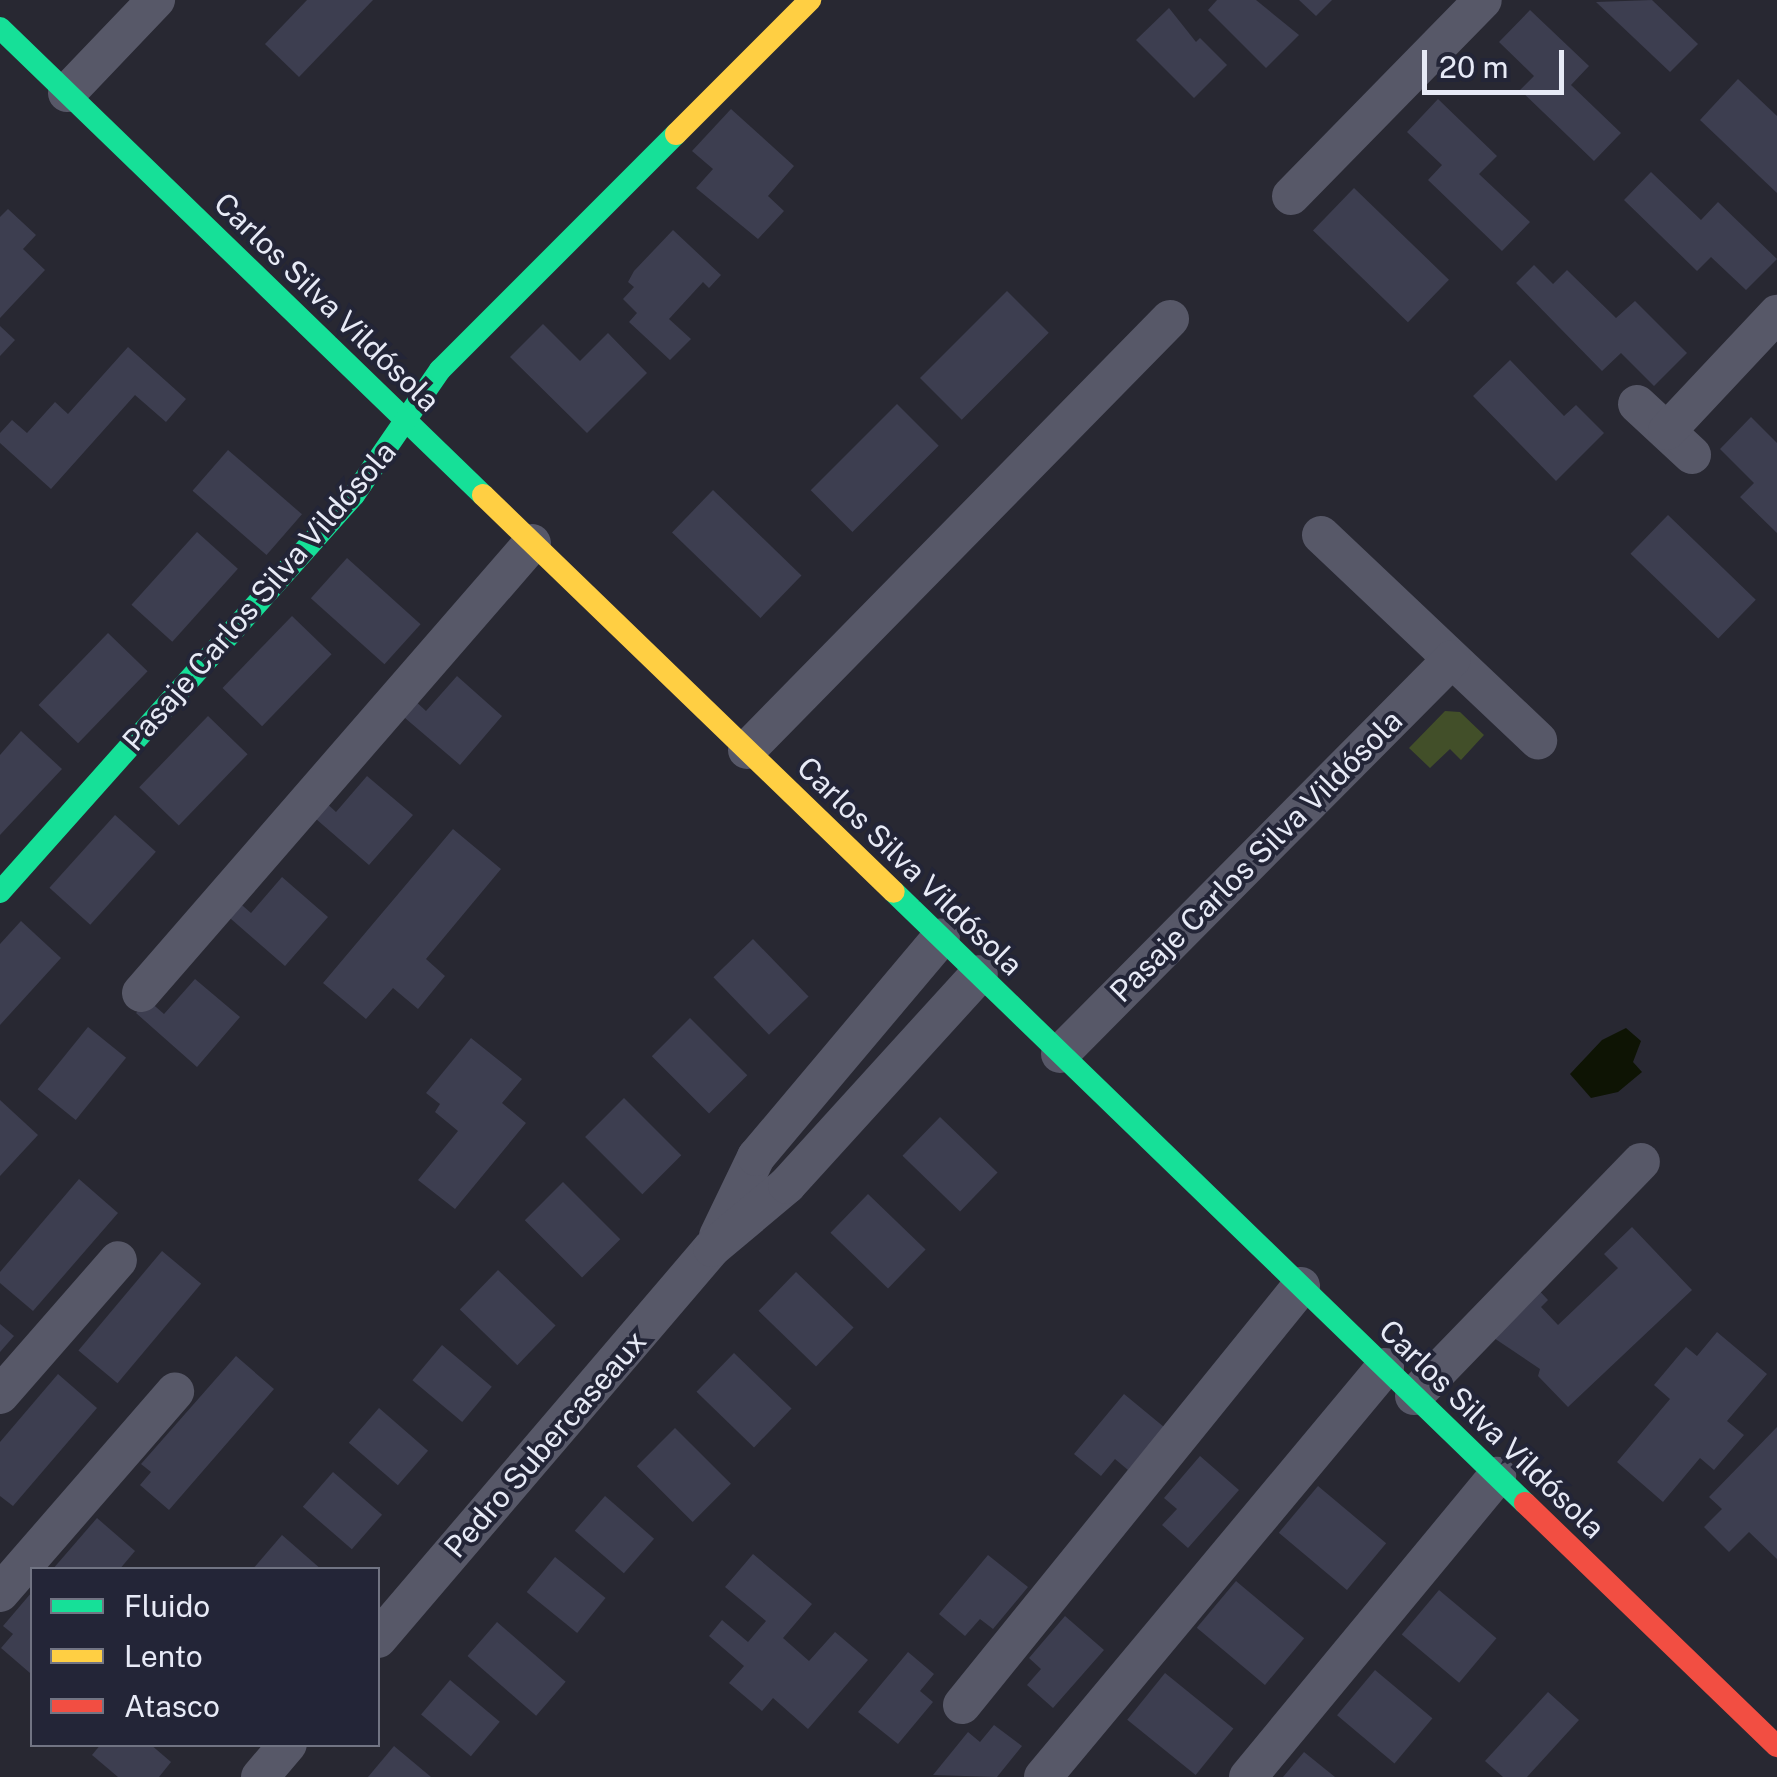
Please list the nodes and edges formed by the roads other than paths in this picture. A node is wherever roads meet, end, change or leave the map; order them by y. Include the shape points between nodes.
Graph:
1 (156, 0) edge
2 (810, 0) edge
3 (1483, 0) edge
4 (0, 28) edge
5 (67, 93) junction
6 (1291, 196) dead end
7 (1777, 314) edge
8 (1170, 319) dead end
9 (1638, 404) dead end
10 (408, 422) junction
11 (1321, 535) dead end
12 (532, 543) junction
13 (1452, 659) junction
14 (1538, 740) dead end
15 (747, 750) junction
16 (0, 892) edge
17 (941, 938) junction
18 (979, 974) junction
19 (141, 993) dead end
20 (1060, 1054) junction
21 (1641, 1162) dead end
22 (712, 1248) junction
23 (118, 1260) dead end
24 (1301, 1286) junction
25 (1384, 1367) junction
26 (174, 1392) dead end
27 (0, 1395) edge
28 (1414, 1396) junction
29 (1497, 1476) junction
30 (0, 1594) edge
31 (380, 1638) edge
32 (962, 1705) dead end
33 (1777, 1746) edge
34 (285, 1747) edge
35 (260, 1777) edge
36 (1043, 1777) edge
37 (1248, 1777) edge

1 - 5 street
2 - 10 street, Pasaje Carlos Silva Vildósola via 440,370
3 - 6 street
4 - 5 street, Carlos Silva Vildósola
5 - 10 street, Carlos Silva Vildósola
7 - 9 street via 1680,443
8 - 15 street
10 - 12 street, Carlos Silva Vildósola
10 - 16 street, Pasaje Carlos Silva Vildósola via 354,495
11 - 13 street
12 - 15 street, Carlos Silva Vildósola
12 - 19 street
13 - 14 street
13 - 20 street, Pasaje Carlos Silva Vildósola
15 - 17 street, Carlos Silva Vildósola
17 - 18 street, Carlos Silva Vildósola
17 - 22 street, Pedro Subercaseaux via 756,1157
18 - 20 street, Carlos Silva Vildósola
18 - 22 street, Pedro Subercaseaux via 788,1185
20 - 24 street, Carlos Silva Vildósola
21 - 28 street
22 - 31 street, Pedro Subercaseaux
23 - 27 street
24 - 25 street, Carlos Silva Vildósola
24 - 32 street
25 - 28 street, Carlos Silva Vildósola
25 - 36 street
26 - 30 street
28 - 29 street, Carlos Silva Vildósola
29 - 33 street, Carlos Silva Vildósola
29 - 37 street
34 - 35 street

